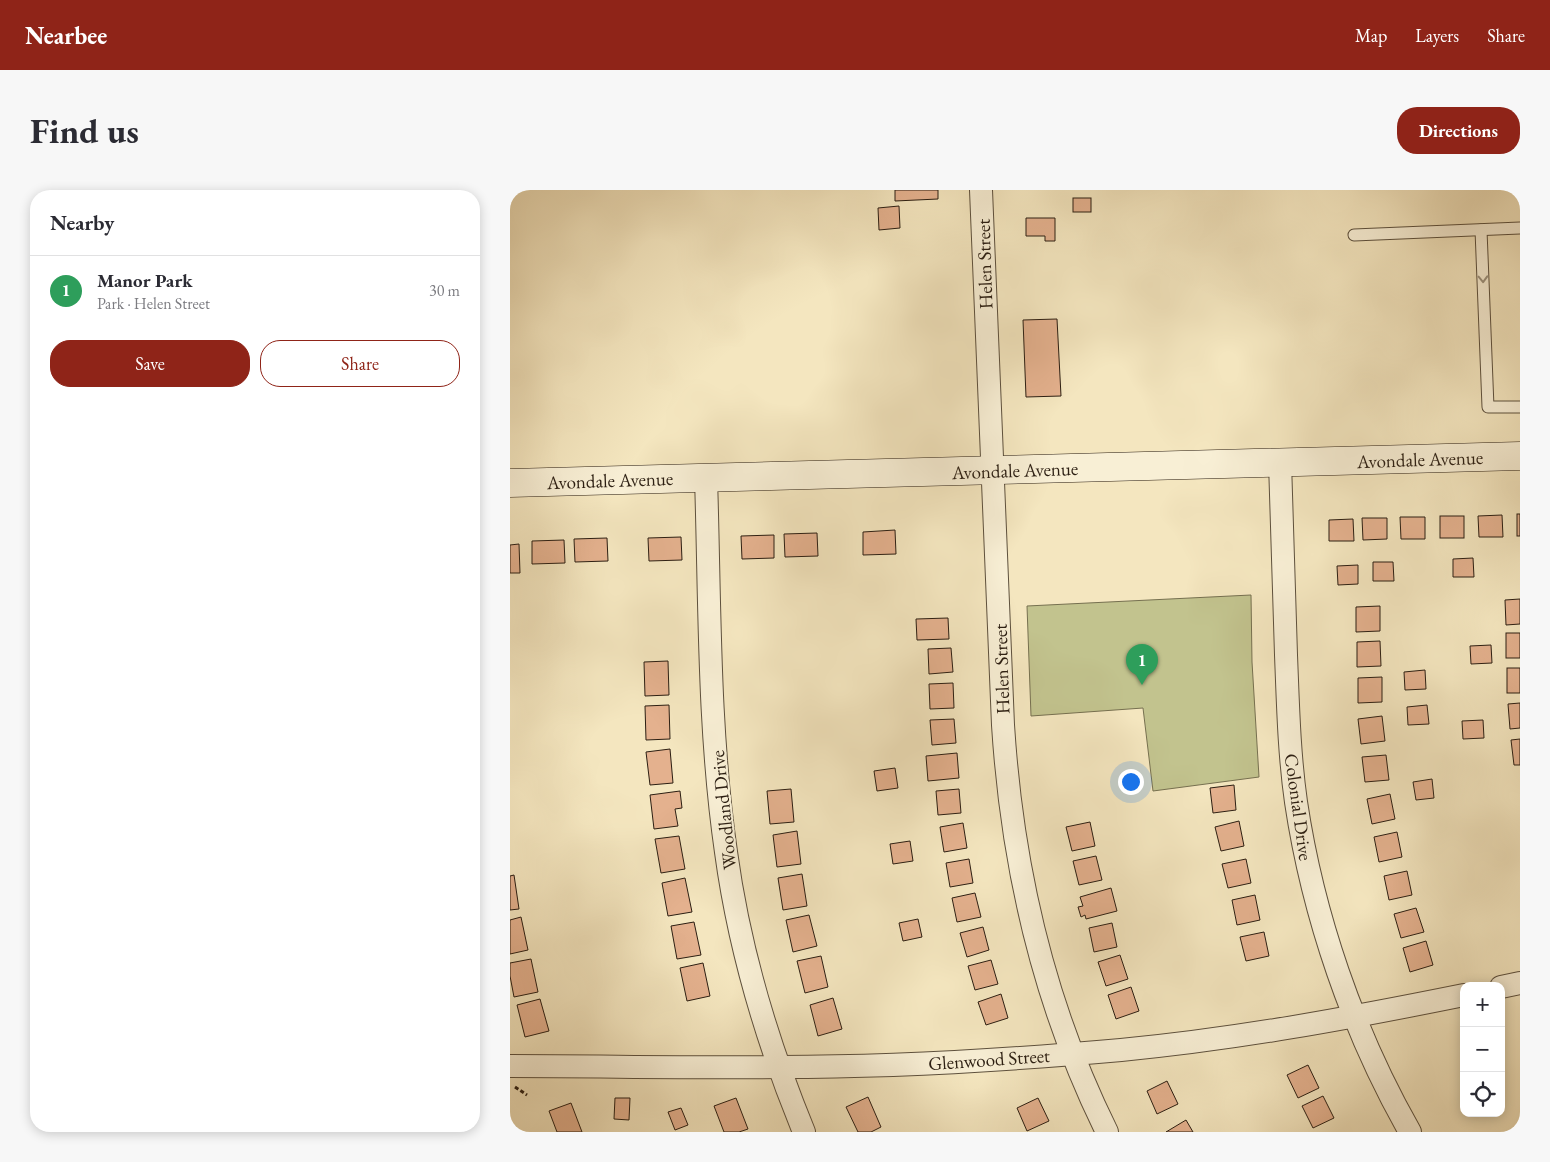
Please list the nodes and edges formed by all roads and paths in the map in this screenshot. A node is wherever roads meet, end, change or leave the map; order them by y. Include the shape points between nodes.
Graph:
1 (981, 190) edge
2 (1520, 228) edge
3 (1481, 230) junction
4 (1354, 234) dead end
5 (1520, 407) edge
6 (1520, 456) edge
7 (1280, 462) junction
8 (993, 470) junction
9 (706, 478) junction
10 (510, 483) edge
11 (1520, 983) edge
12 (1505, 986) edge
13 (1460, 996) edge
14 (1355, 1017) junction
15 (1072, 1054) junction
16 (510, 1066) edge
17 (779, 1067) junction
18 (510, 1084) edge
19 (527, 1095) dead end
20 (804, 1132) edge
21 (1107, 1132) edge
22 (1410, 1132) edge

1 - 8 street, Helen Street
2 - 3 lane
3 - 4 lane
3 -> 5 lane via 1488,407
6 - 7 street, Avondale Avenue
7 - 8 street, Avondale Avenue
7 - 14 street, Colonial Drive via 1289,732 1296,800 1318,908
8 - 9 street, Avondale Avenue
8 - 15 street, Helen Street via 1003,725 1010,813 1034,935
9 - 10 street, Avondale Avenue
9 - 17 street, Woodland Drive via 712,701 726,851 747,964
11 - 12 street
13 - 14 street, Glenwood Street
14 - 15 street, Glenwood Street via 1211,1039
14 - 22 street, Colonial Drive via 1374,1063
15 - 17 street, Glenwood Street via 923,1064
15 - 21 street, Helen Street
16 - 17 street, Glenwood Street
17 - 20 street, Woodland Drive
18 - 19 path

